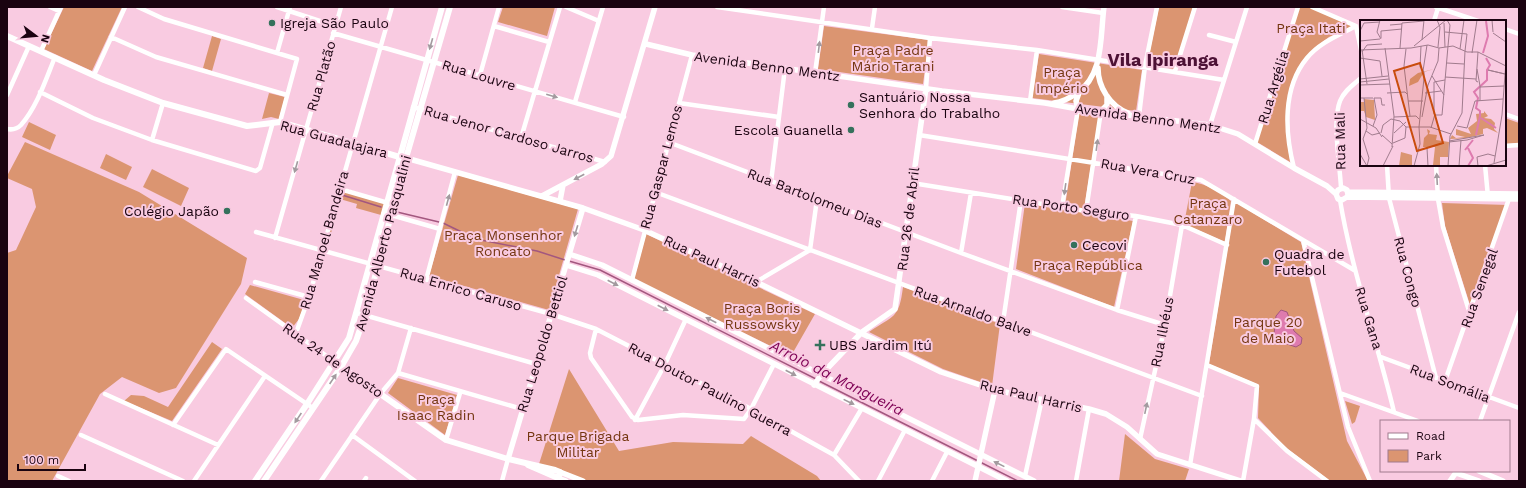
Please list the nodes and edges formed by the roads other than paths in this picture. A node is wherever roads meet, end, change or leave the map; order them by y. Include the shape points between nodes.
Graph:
1 (50, 7) edge
2 (125, 7) edge
3 (138, 7) edge
4 (277, 7) edge
5 (341, 7) edge
6 (392, 7) edge
7 (442, 7) edge
8 (450, 7) edge
9 (499, 7) edge
10 (560, 7) edge
11 (566, 7) edge
12 (603, 7) edge
13 (655, 7) edge
14 (717, 7) edge
15 (824, 7) edge
16 (875, 7) edge
17 (1062, 7) edge
18 (1157, 7) edge
19 (1195, 7) edge
20 (1247, 7) edge
21 (1298, 7) edge
22 (1312, 7) edge
23 (1437, 7) edge
24 (1452, 7) edge
25 (60, 9) edge
26 (289, 9) edge
27 (1104, 10) edge
28 (1450, 12) junction
29 (1434, 20) edge
30 (1475, 20) edge
31 (599, 21) junction
32 (822, 21) junction
33 (335, 26) junction
34 (494, 26) junction
35 (1356, 26) junction
36 (872, 28) junction
37 (1506, 29) edge
38 (333, 33) junction
39 (1519, 34) edge
40 (1209, 35) dead end
41 (7, 36) edge
42 (111, 37) junction
43 (930, 38) junction
44 (549, 42) junction
45 (1236, 42) junction
46 (646, 44) junction
47 (1360, 45) edge
48 (29, 46) junction
49 (380, 46) junction
50 (1037, 50) junction
51 (41, 51) junction
52 (277, 53) junction
53 (692, 55) junction
54 (55, 57) junction
55 (427, 59) junction
56 (1098, 60) junction
57 (434, 61) junction
58 (1146, 66) junction
59 (785, 68) junction
60 (1175, 71) junction
61 (815, 73) junction
62 (94, 75) junction
63 (480, 75) junction
64 (1360, 79) edge
65 (1224, 80) junction
66 (1088, 84) junction
67 (926, 88) junction
68 (1102, 88) junction
69 (535, 91) junction
70 (1080, 91) junction
71 (8, 92) edge
72 (40, 92) junction
73 (287, 95) junction
74 (1107, 95) junction
75 (1030, 101) junction
76 (575, 102) junction
77 (163, 103) junction
78 (679, 103) junction
79 (1045, 103) junction
80 (413, 107) junction
81 (420, 109) junction
82 (1078, 109) junction
83 (1101, 112) junction
84 (1506, 114) edge
85 (1139, 116) junction
86 (624, 117) junction
87 (779, 117) junction
88 (1519, 119) edge
89 (276, 122) junction
90 (1210, 125) junction
91 (7, 130) edge
92 (306, 130) junction
93 (919, 135) junction
94 (521, 138) junction
95 (152, 140) junction
96 (668, 142) junction
97 (352, 144) junction
98 (1255, 144) junction
99 (1519, 145) edge
100 (1506, 146) edge
101 (399, 156) junction
102 (406, 158) junction
103 (1069, 159) junction
104 (605, 162) junction
105 (1094, 162) junction
106 (1387, 166) edge
107 (1436, 166) edge
108 (1485, 166) edge
109 (1294, 168) junction
110 (455, 172) junction
111 (771, 182) junction
112 (912, 183) junction
113 (563, 185) junction
114 (340, 189) junction
115 (1339, 190) junction
116 (655, 192) junction
117 (971, 193) junction
118 (1519, 194) edge
119 (1347, 195) junction
120 (542, 196) junction
121 (1389, 196) junction
122 (1438, 196) junction
123 (1488, 196) junction
124 (1510, 196) junction
125 (816, 199) junction
126 (1234, 199) junction
127 (1519, 199) edge
128 (1020, 200) junction
129 (1340, 200) junction
130 (560, 202) junction
131 (387, 203) junction
132 (395, 205) junction
133 (1062, 207) junction
134 (583, 208) junction
135 (1086, 211) junction
136 (384, 213) junction
137 (392, 216) junction
138 (1136, 216) junction
139 (1182, 224) junction
140 (440, 229) junction
141 (644, 230) junction
142 (256, 232) dead end
143 (906, 232) junction
144 (275, 238) junction
145 (1303, 240) junction
146 (1226, 245) junction
147 (810, 250) junction
148 (321, 251) junction
149 (961, 253) junction
150 (567, 259) junction
151 (371, 263) junction
152 (379, 265) junction
153 (594, 268) junction
154 (1010, 270) junction
155 (1354, 270) junction
156 (426, 280) junction
157 (632, 280) junction
158 (255, 282) dead end
159 (756, 282) junction
160 (900, 283) junction
161 (309, 297) junction
162 (246, 298) dead end
163 (1117, 310) junction
164 (1519, 312) edge
165 (357, 313) junction
166 (551, 314) junction
167 (1470, 314) junction
168 (365, 315) junction
169 (686, 319) junction
170 (1003, 322) junction
171 (1165, 325) junction
172 (411, 328) junction
173 (596, 329) junction
174 (862, 332) junction
175 (296, 333) junction
176 (1381, 357) junction
177 (335, 362) junction
178 (536, 364) junction
179 (665, 364) junction
180 (774, 364) junction
181 (1206, 365) junction
182 (341, 367) junction
183 (398, 373) junction
184 (265, 376) junction
185 (1153, 377) junction
186 (1436, 378) junction
187 (818, 380) junction
188 (1445, 381) junction
189 (994, 390) junction
190 (381, 393) junction
191 (460, 393) junction
192 (1340, 393) junction
193 (105, 394) dead end
194 (1202, 396) junction
195 (1488, 398) junction
196 (1042, 400) junction
197 (307, 404) junction
198 (862, 408) junction
199 (1519, 408) edge
200 (313, 409) junction
201 (522, 409) junction
202 (751, 409) junction
203 (1089, 409) junction
204 (1394, 412) junction
205 (1254, 419) junction
206 (635, 420) junction
207 (1415, 420) edge
208 (1480, 420) edge
209 (173, 425) junction
210 (904, 430) junction
211 (81, 435) dead end
212 (352, 435) junction
213 (1140, 439) junction
214 (446, 440) junction
215 (218, 445) junction
216 (947, 452) junction
217 (834, 455) junction
218 (508, 459) junction
219 (979, 461) junction
220 (1190, 465) junction
221 (1456, 472) edge
222 (1481, 472) edge
223 (58, 476) dead end
224 (556, 476) edge
225 (1025, 476) junction
226 (69, 481) edge
227 (183, 481) edge
228 (194, 481) edge
229 (255, 481) edge
230 (264, 481) edge
231 (321, 481) edge
232 (415, 481) edge
233 (502, 481) edge
234 (566, 481) edge
235 (584, 481) edge
236 (859, 481) edge
237 (878, 481) edge
238 (932, 481) edge
239 (975, 481) edge
240 (1007, 481) edge
241 (1034, 481) edge
242 (1076, 481) edge
243 (1242, 481) edge
244 (1327, 481) edge
245 (1370, 481) edge
246 (1450, 481) edge
247 (1479, 481) edge
248 (1503, 481) edge

1 - 25 street
2 - 42 street
3 - 52 street via 164,19
4 - 26 street
5 - 33 street, Rua Platão
6 - 49 street, Rua Manoel Bandeira
7 -> 55 main road, Avenida Alberto Pasqualini
8 - 57 main road, Avenida Alberto Pasqualini
9 - 34 street
10 - 44 street
11 - 31 street
12 - 31 street
13 - 46 street
14 - 32 street
15 - 32 street
16 - 36 street
17 - 27 street
18 - 58 street
19 - 60 street
20 - 45 street
21 - 98 street, Rua Argélia
22 - 35 street
23 - 28 street
23 - 29 street
24 - 28 street
25 - 51 street
26 - 33 street
26 - 52 street
27 - 56 street
28 - 30 street
31 - 76 street
32 - 36 street
61 -> 32 street
33 - 38 street, Rua Platão
34 - 44 street
34 - 63 street
35 - 47 street
35 - 109 street via 1318,47 1307,57 1296,75 1289,105 1287,131
36 - 43 street
37 - 39 street
38 - 49 street, Rua Louvre
38 - 92 street, Rua Platão
40 - 45 street
41 - 48 main road, Rua Guadalajara
42 - 62 street
42 - 73 street via 156,57
43 - 50 street
43 - 67 street
44 - 69 street
45 - 65 street
46 - 53 street, Avenida Benno Mentz
46 - 86 street
48 - 51 main road, Rua Guadalajara
48 - 71 street
49 - 55 street, Rua Louvre
49 - 97 street, Rua Manoel Bandeira
50 - 56 street
50 - 75 street
51 - 54 main road, Rua Guadalajara
52 - 73 street via 297,59
53 - 59 street, Avenida Benno Mentz
53 - 78 street, Rua Gaspar Lemos
54 - 62 main road, Rua Guadalajara
54 - 72 street
55 - 57 street, Rua Louvre
55 - 80 main road, Avenida Alberto Pasqualini
56 - 58 street
56 - 66 street
56 - 68 street
57 - 63 street, Rua Louvre
57 - 81 main road, Avenida Alberto Pasqualini
58 - 60 street
58 - 85 street
59 - 61 street, Avenida Benno Mentz
59 - 87 street
60 - 65 street
61 - 67 street, Avenida Benno Mentz
62 - 77 main road, Rua Guadalajara
63 - 69 street, Rua Louvre
64 - 115 street, Rua Mali via 1340,100 1337,115
65 - 90 street
66 - 68 street via 1096,84
66 - 70 street
67 - 75 street, Avenida Benno Mentz
67 - 93 street, Rua 26 de Abril
68 - 74 street
69 -> 76 street, Rua Louvre
69 - 94 street
70 - 79 street via 1063,101
70 - 82 street via 1076,101
72 - 91 street via 21,125
72 - 95 street via 93,118
73 - 89 street
74 - 83 street via 1107,105
74 - 85 street via 1122,110
75 - 79 street, Avenida Benno Mentz
76 - 86 street, Rua Louvre
77 - 89 main road, Rua Guadalajara via 247,126
77 - 95 street
78 - 87 street
78 - 96 street, Rua Gaspar Lemos
79 - 82 street, Avenida Benno Mentz
80 - 81 street, Rua Jenor Cardoso Jarros
80 - 101 main road, Avenida Alberto Pasqualini
81 - 94 street, Rua Jenor Cardoso Jarros
81 - 102 main road, Avenida Alberto Pasqualini
82 - 83 street, Avenida Benno Mentz
82 - 103 street
83 - 85 street, Avenida Benno Mentz
105 -> 83 street
84 - 88 street
85 - 90 street, Avenida Benno Mentz
86 - 104 street via 611,156
87 - 111 street
89 - 92 main road, Rua Guadalajara
89 - 95 street via 258,171
90 - 98 street, Avenida Benno Mentz via 1238,134
92 - 97 main road, Rua Guadalajara
92 -> 144 street, Rua Platão
93 - 103 street, Rua Vera Cruz
93 - 112 street, Rua 26 de Abril
94 - 104 street, Rua Jenor Cardoso Jarros
96 - 111 street, Rua Bartolomeu Dias
96 - 116 street, Rua Gaspar Lemos
97 - 101 main road, Rua Guadalajara
97 - 114 street, Rua Manoel Bandeira
98 - 109 street, Avenida Benno Mentz
99 - 100 street
101 - 102 main road, Rua Guadalajara
101 - 131 main road, Avenida Alberto Pasqualini
102 - 110 street, Rua Guadalajara
102 - 132 main road, Avenida Alberto Pasqualini
103 - 105 street, Rua Vera Cruz
103 -> 133 street
104 -> 113 street
105 - 126 street, Rua Vera Cruz via 1192,177 1208,183
105 - 135 street
106 - 121 street, Rua Congo
122 -> 107 street
108 - 123 street
109 - 115 street, Avenida Benno Mentz
110 - 120 street, Rua Guadalajara
140 -> 110 street
111 - 125 street, Rua Bartolomeu Dias
112 - 117 street, Rua Porto Seguro
112 - 143 street, Rua 26 de Abril
113 - 120 street
113 - 130 street
114 - 131 street
114 - 148 street, Rua Manoel Bandeira
115 - 119 street
115 - 129 street
116 - 141 street, Rua Gaspar Lemos
116 - 147 street, Rua Arnaldo Balve
117 - 128 street, Rua Porto Seguro
117 - 149 street
118 - 124 street
119 - 121 street
119 - 129 street
120 - 130 street, Rua Guadalajara
121 - 122 street
121 - 186 street, Rua Congo
122 - 123 street
122 - 167 street via 1443,227
123 - 124 street
124 - 127 street
124 - 167 street, Rua Senegal
125 - 143 street, Rua Bartolomeu Dias
125 - 147 street
126 - 145 street, Rua Vera Cruz
126 - 146 street
128 - 133 street, Rua Porto Seguro
128 - 154 street
129 - 155 street, Rua Gana
130 - 134 street, Rua Guadalajara
131 - 132 street
131 - 136 main road, Avenida Alberto Pasqualini
132 - 137 main road, Avenida Alberto Pasqualini
133 - 135 street, Rua Porto Seguro
134 - 141 street, Rua Guadalajara
134 -> 150 street, Rua Leopoldo Bettiol
135 - 138 street, Rua Porto Seguro
136 - 137 street
136 - 151 main road, Avenida Alberto Pasqualini
137 - 140 street
137 - 152 main road, Avenida Alberto Pasqualini
138 - 139 street, Rua Porto Seguro
138 - 163 street
139 - 146 street, Rua Porto Seguro
139 - 171 street, Rua Ilhéus
140 - 156 street
141 - 157 street, Rua Gaspar Lemos
141 - 159 street, Rua Paul Harris
142 - 144 street, Rua Enrico Caruso
143 - 149 street, Rua Bartolomeu Dias
143 - 160 street, Rua 26 de Abril
144 - 148 street, Rua Enrico Caruso
145 - 155 street, Rua Vera Cruz
145 - 192 street
146 - 181 street
147 - 159 street
147 - 160 street, Rua Arnaldo Balve
148 - 151 street, Rua Enrico Caruso
148 - 161 street, Rua Manoel Bandeira
149 - 154 street, Rua Bartolomeu Dias
150 - 153 street
150 - 153 street
150 - 166 street, Rua Leopoldo Bettiol
151 - 152 street, Rua Enrico Caruso
151 - 165 main road, Avenida Alberto Pasqualini
152 - 156 street, Rua Enrico Caruso
152 - 168 main road, Avenida Alberto Pasqualini
153 - 157 street
153 -> 169 street
154 - 163 street, Rua Bartolomeu Dias
154 - 170 street
155 - 176 street, Rua Gana
156 - 166 street, Rua Enrico Caruso
187 -> 157 street
158 - 161 street
159 - 174 street, Rua Paul Harris
160 - 170 street, Rua Arnaldo Balve
160 - 174 street, Rua 26 de Abril via 894,311
161 - 175 street, Rua Manoel Bandeira
162 - 175 street, Rua 24 de Agosto
163 - 171 street, Rua Bartolomeu Dias
164 - 195 street
165 - 168 street
165 - 177 main road, Avenida Alberto Pasqualini via 347,343
166 - 173 street, Rua Doutor Paulino Guerra
166 - 178 street, Rua Leopoldo Bettiol
167 - 188 street, Rua Senegal
168 - 172 street
168 - 182 main road, Avenida Alberto Pasqualini via 354,345
169 - 179 street
169 - 180 street
170 - 185 street, Rua Arnaldo Balve
171 - 185 street, Rua Ilhéus
172 - 178 street
172 - 183 street
173 - 179 street, Rua Doutor Paulino Guerra
173 - 206 street via 591,358
174 - 187 street, Rua 26 de Abril
174 - 189 street, Rua Paul Harris via 941,372
175 - 177 street, Rua 24 de Agosto
176 - 186 street, Rua Somália
176 - 204 street, Rua Gana
177 - 182 main road, Rua 24 de Agosto
177 - 197 main road, Avenida Alberto Pasqualini
178 - 201 street, Rua Leopoldo Bettiol
179 - 202 street, Rua Doutor Paulino Guerra
179 - 206 street
180 -> 187 street
180 - 202 street
181 - 194 street
181 - 205 street via 1257,386
182 - 190 main road, Rua 24 de Agosto
200 -> 182 main road, Avenida Alberto Pasqualini
183 - 190 street
183 - 191 street
184 - 197 street
184 - 209 street via 226,349
184 - 215 street
185 - 194 street, Rua Arnaldo Balve
213 -> 185 street, Rua Ilhéus
186 - 188 street, Rua Somália
187 -> 198 street
187 - 219 street
188 - 195 street, Rua Somália
189 - 196 street, Rua Paul Harris
189 - 219 street
190 - 212 street
190 - 214 main road, Rua 24 de Agosto
191 - 201 street
191 - 214 street
192 - 204 street
192 - 245 street via 1348,427
193 - 209 street
194 - 220 street
195 - 199 street, Rua Somália
195 - 208 street
196 - 203 street, Rua Paul Harris
196 - 225 street
197 - 200 street
197 -> 229 main road, Avenida Alberto Pasqualini
198 - 210 street
198 - 217 street
200 - 230 main road, Avenida Alberto Pasqualini
201 - 218 street, Rua Leopoldo Bettiol
202 - 206 street via 744,419 683,415
202 - 217 street, Rua Doutor Paulino Guerra
203 - 213 street, Rua Paul Harris via 1106,414
203 - 242 street
204 - 207 street
205 - 243 street
205 - 244 street via 1287,451
209 - 215 street
210 - 216 street
210 - 237 street
211 - 227 street
212 - 231 street
212 - 232 street
213 - 220 street, Rua Paul Harris via 1157,454
214 - 218 main road, Rua 24 de Agosto
215 - 228 street
216 - 219 street
216 - 238 street
217 - 236 street, Rua Doutor Paulino Guerra
218 - 224 main road, Rua 24 de Agosto via 536,464
218 - 233 street, Rua Leopoldo Bettiol
225 -> 219 street
219 - 239 street
219 - 240 street
220 - 243 street, Rua Paul Harris
221 - 246 street
221 - 247 street
222 - 248 street
223 - 226 street
224 - 234 street
224 - 235 street
225 - 241 street

